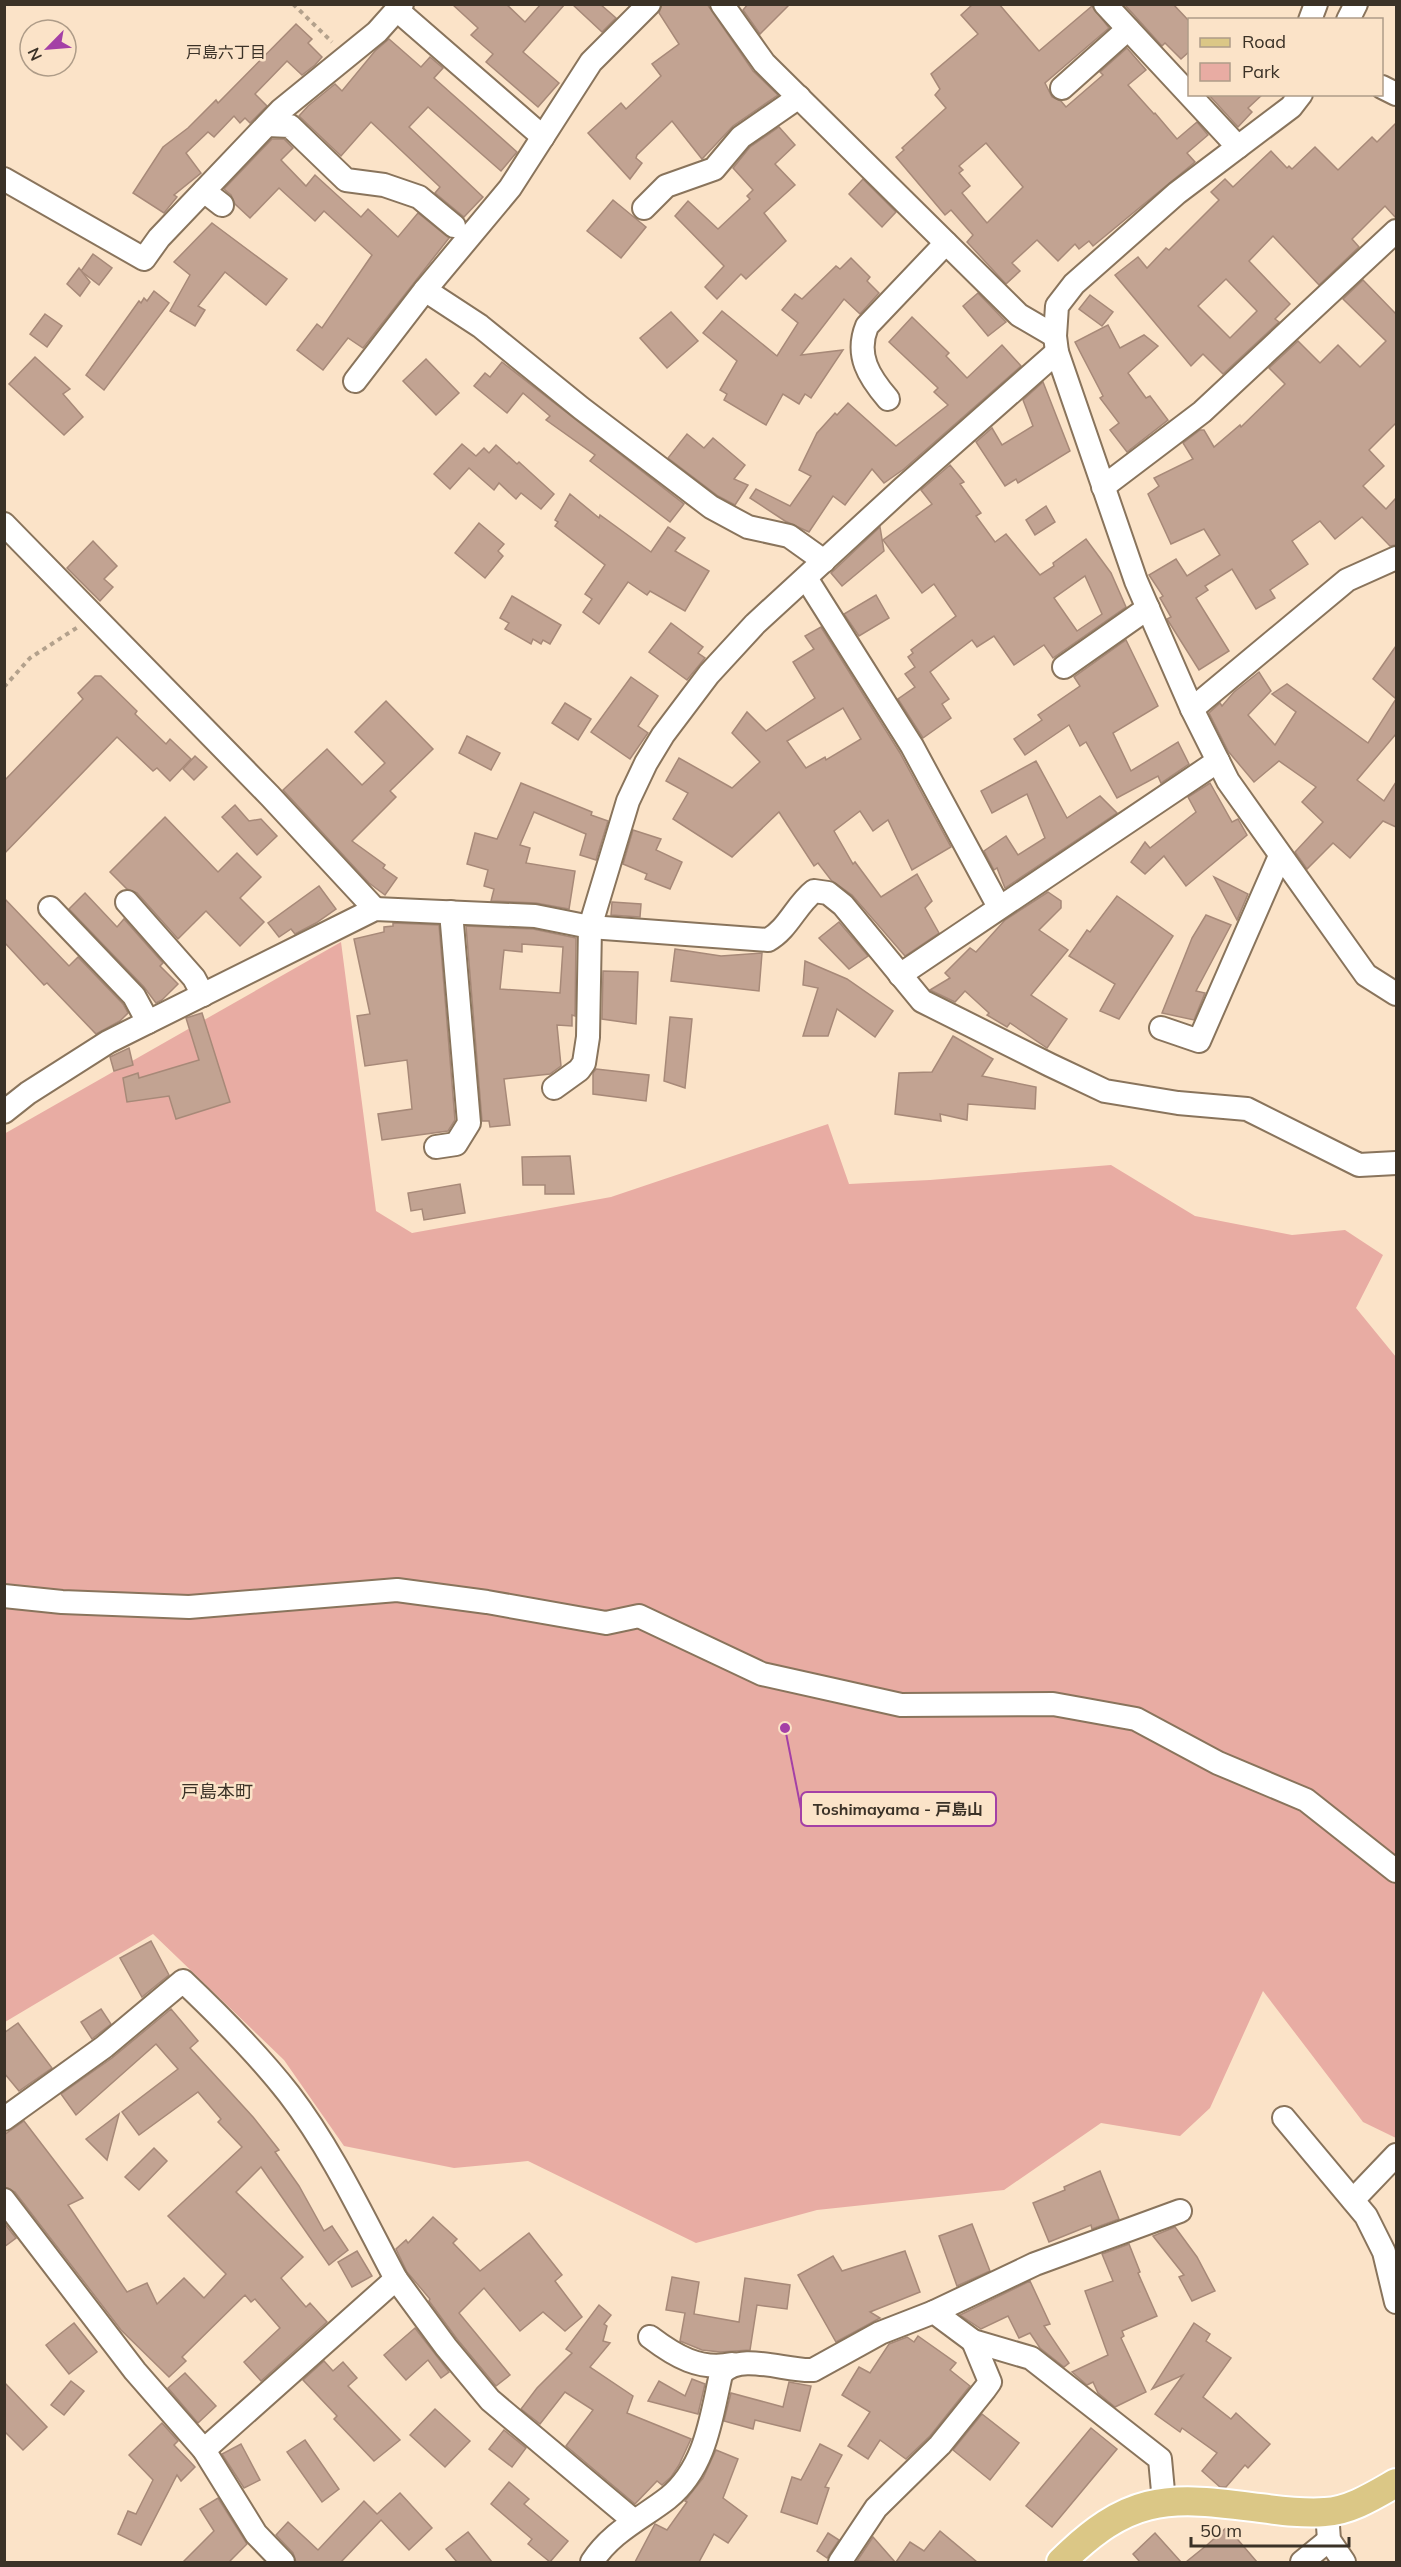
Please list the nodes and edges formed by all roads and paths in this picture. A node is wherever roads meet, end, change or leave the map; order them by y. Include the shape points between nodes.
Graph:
1 (292, 4) edge
2 (649, 4) edge
3 (722, 4) edge
4 (1105, 4) edge
5 (1356, 4) edge
6 (400, 7) edge
7 (1349, 18) edge
8 (1128, 29) junction
9 (348, 56) junction
10 (1182, 73) edge
11 (1062, 88) dead end
12 (1199, 96) edge
13 (1280, 96) edge
14 (1299, 96) edge
15 (799, 97) junction
16 (1270, 123) junction
17 (267, 125) junction
18 (543, 137) junction
19 (1238, 147) junction
20 (4, 179) edge
21 (644, 208) dead end
22 (454, 226) dead end
23 (1396, 231) edge
24 (946, 243) junction
25 (425, 290) junction
26 (1056, 344) junction
27 (355, 381) dead end
28 (888, 399) dead end
29 (1103, 487) junction
30 (4, 524) edge
31 (1396, 558) edge
32 (824, 561) junction
33 (806, 578) junction
34 (1148, 608) junction
35 (96, 617) junction
36 (1064, 667) dead end
37 (4, 687) edge
38 (1192, 709) junction
39 (1218, 761) junction
40 (1280, 856) junction
41 (128, 902) dead end
42 (999, 907) junction
43 (50, 908) dead end
44 (375, 909) junction
45 (451, 912) junction
46 (590, 927) junction
47 (900, 975) junction
48 (1396, 994) edge
49 (203, 995) junction
50 (147, 1022) junction
51 (1161, 1028) dead end
52 (554, 1088) dead end
53 (4, 1112) edge
54 (436, 1147) dead end
55 (1396, 1163) edge
56 (4, 1596) edge
57 (1396, 1871) edge
58 (1284, 2118) dead end
59 (4, 2119) edge
60 (1396, 2155) edge
61 (4, 2200) edge
62 (1353, 2200) junction
63 (1180, 2211) dead end
64 (396, 2279) junction
65 (1396, 2302) edge
66 (934, 2312) junction
67 (650, 2337) dead end
68 (973, 2341) junction
69 (732, 2364) junction
70 (204, 2450) junction
71 (1396, 2483) edge
72 (1164, 2502) junction
73 (633, 2520) junction
74 (1328, 2526) junction
75 (279, 2561) edge
76 (594, 2562) edge
77 (840, 2562) edge
78 (1061, 2562) edge
79 (1302, 2562) edge
80 (1344, 2562) edge

1 - 9 path
2 - 18 street via 591,62
3 - 15 street via 764,63
4 - 8 street
5 - 7 street
6 - 9 street
6 - 18 street
8 - 10 street
8 - 11 street
9 - 17 street
12 - 19 street
13 - 16 street
14 - 16 street
15 - 21 street via 741,137 714,169 666,186
15 - 24 street
16 - 19 street
17 - 20 street via 213,198 159,238 144,259
17 - 22 street via 290,126 346,180 384,185 419,197
18 - 25 street via 510,188
19 - 26 street via 1178,193 1074,284 1057,306
23 - 29 street via 1202,412
24 - 26 street via 1019,315
24 - 28 street via 867,326 862,338 865,367
25 - 27 street
25 - 32 street via 480,326 711,507 748,527 789,536
26 - 29 street
26 - 32 street
29 - 34 street
30 - 35 street
31 - 38 street via 1347,580
32 - 33 street
33 - 42 street via 912,746
33 - 46 street via 755,624 709,674 646,763 628,801
34 - 36 street
34 - 38 street
35 - 37 path via 30,658
35 - 44 street
38 - 39 street
39 - 40 street
39 - 42 street
40 - 48 street via 1366,975
40 - 51 street via 1199,1041
41 - 49 street via 194,978
42 - 47 street
43 - 50 street via 134,996
44 - 45 street
44 - 49 street
45 - 46 street via 535,916
45 - 54 street via 469,1123 456,1144
46 - 47 street via 768,940 779,934 814,891 828,893 843,905
46 - 52 street via 587,1055 579,1070
47 - 55 street via 922,1001 1105,1090 1178,1103 1247,1109 1359,1165
49 - 50 street
50 - 53 street via 108,1042
56 - 57 street via 189,1606 397,1590 606,1623 639,1616 762,1674 901,1705 1053,1704 1136,1719 1218,1763 1306,1800
58 - 62 street
59 - 64 street via 104,2047 183,1981 231,2026 290,2095 328,2153
60 - 62 street
61 - 70 street via 135,2371
62 - 65 street via 1384,2252
63 - 66 street via 1035,2264
64 - 70 street
64 - 73 street via 490,2400
66 - 68 street
66 - 69 street via 880,2333 813,2370
67 - 69 street via 688,2361 713,2367
68 - 72 street via 1031,2358 1160,2459
68 - 77 street via 990,2382 940,2445 876,2508
69 - 73 street via 721,2374 707,2437 691,2472 669,2497
70 - 75 street via 256,2534
71 - 74 main road via 1351,2506
72 - 74 main road via 1200,2501 1291,2512
72 - 78 main road via 1123,2514
73 - 76 street via 601,2548
74 - 79 street
74 - 80 street

